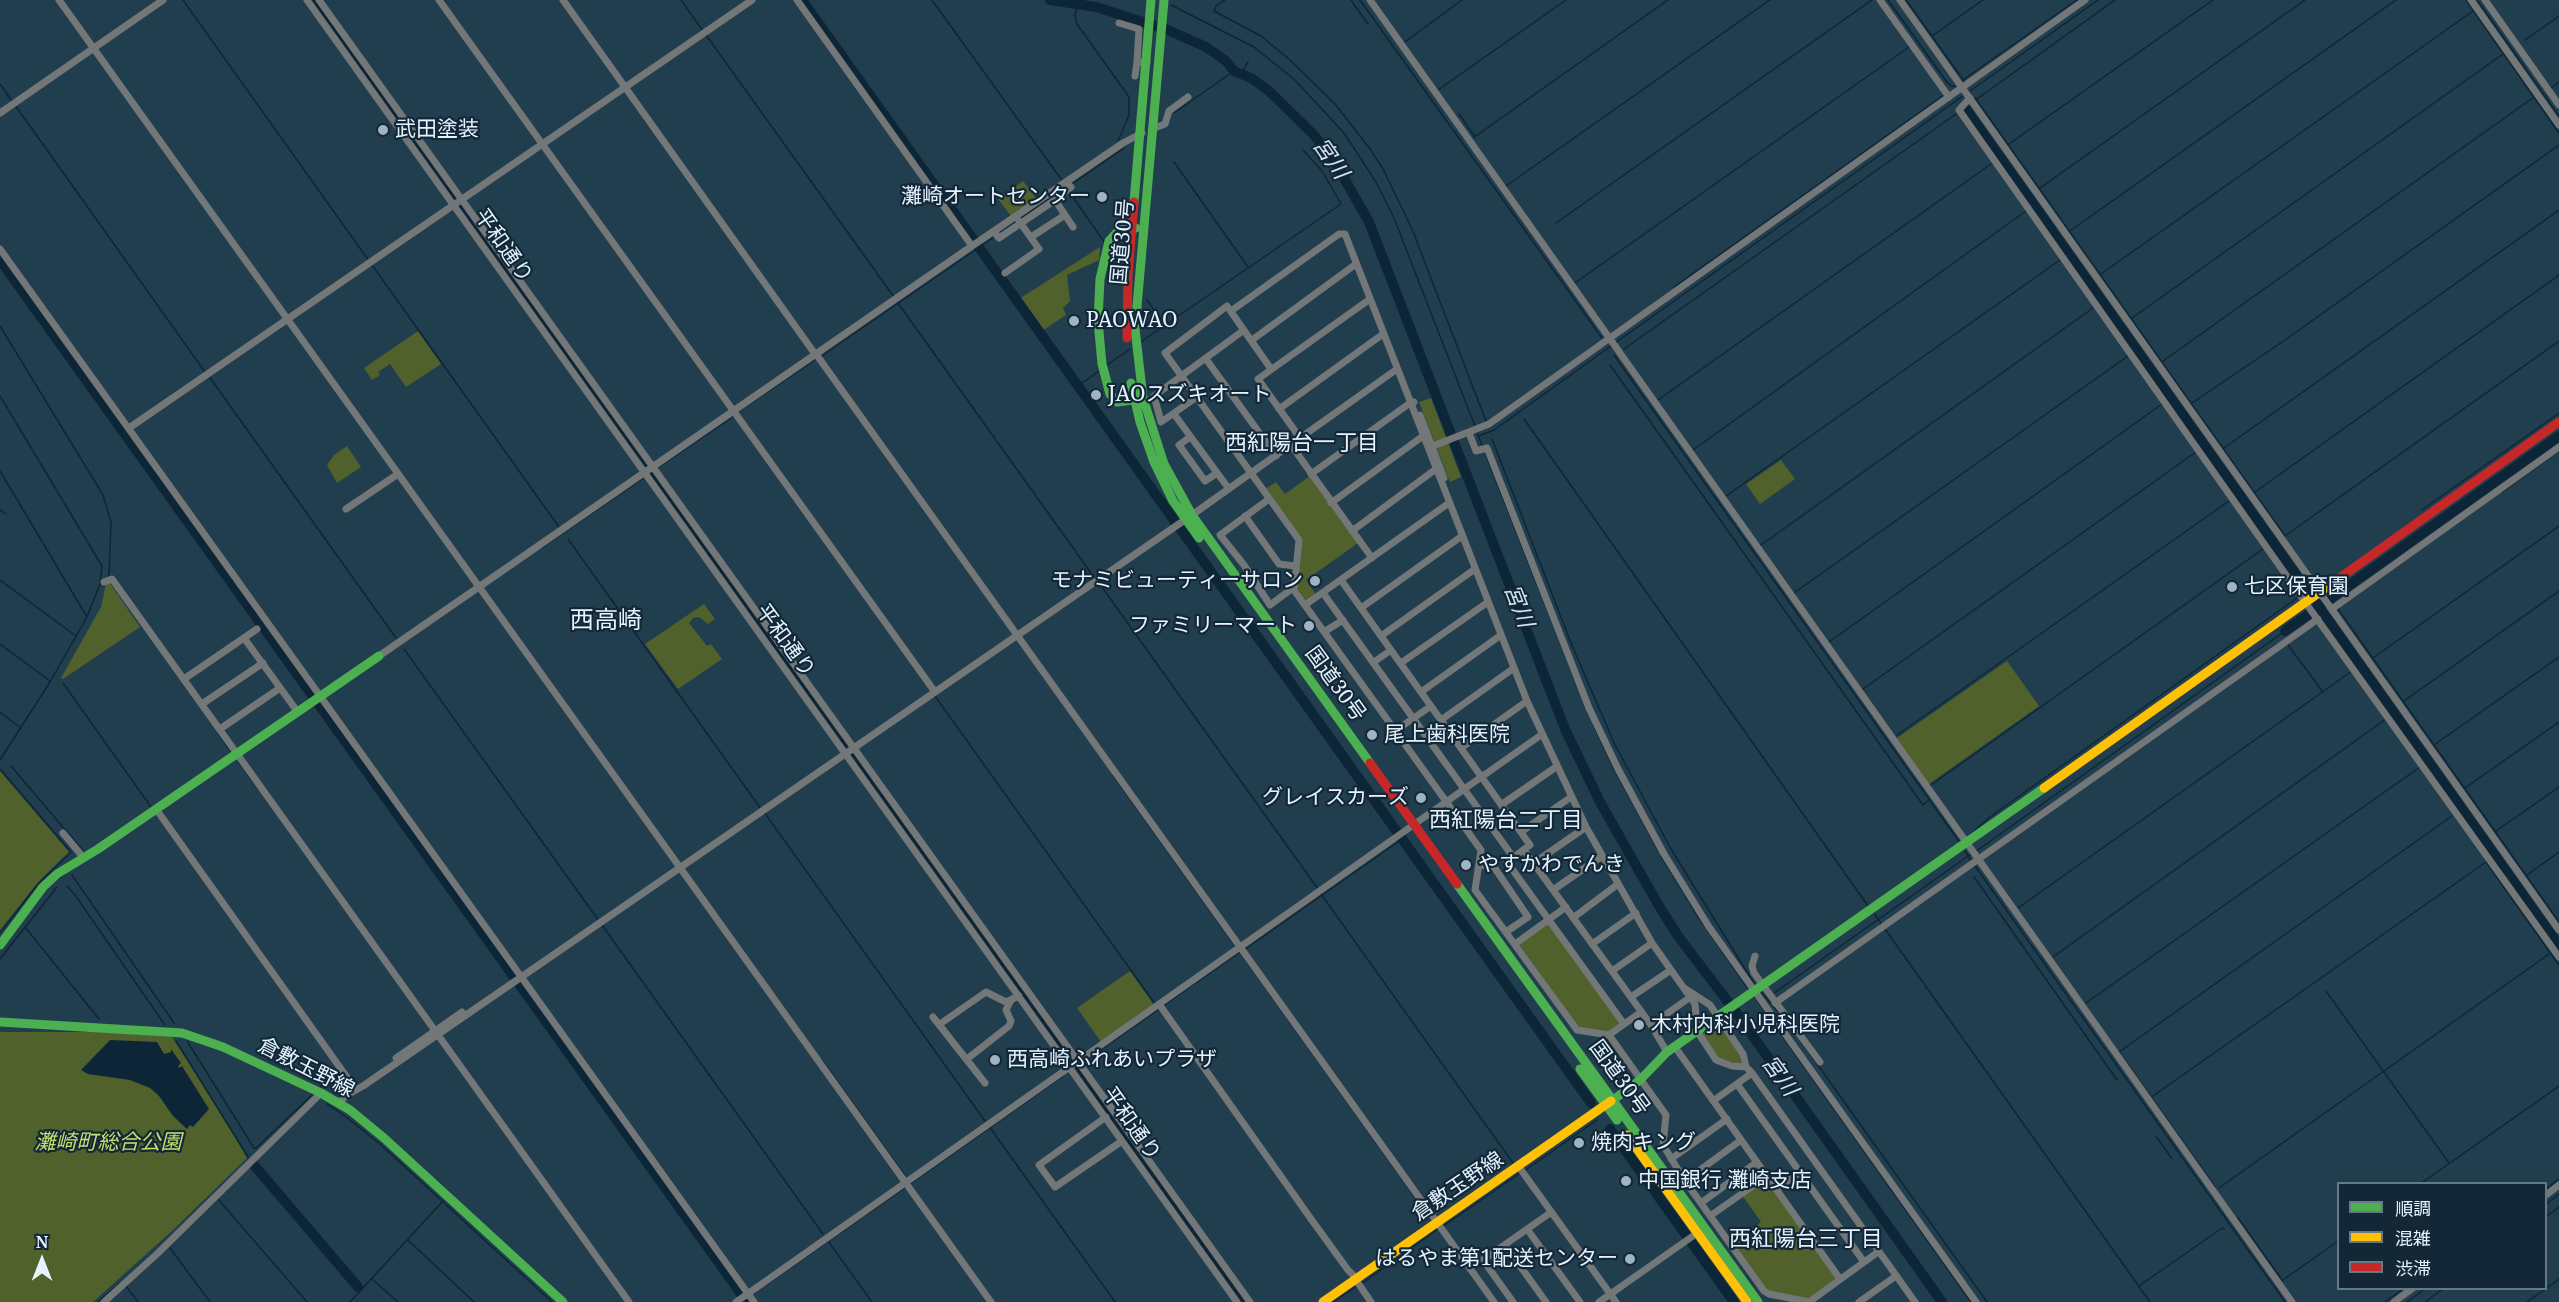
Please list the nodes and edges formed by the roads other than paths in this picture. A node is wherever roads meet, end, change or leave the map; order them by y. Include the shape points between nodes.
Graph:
1 (59, 0) edge
2 (163, 0) edge
3 (307, 0) edge
4 (319, 0) edge
5 (439, 0) edge
6 (563, 0) edge
7 (752, 0) edge
8 (797, 0) edge
9 (1370, 0) edge
10 (1880, 0) edge
11 (1900, 0) edge
12 (2085, 0) edge
13 (2471, 0) edge
14 (2485, 0) edge
15 (1150, 3) edge
16 (1164, 3) edge
17 (1119, 23) dead end
18 (96, 47) junction
19 (1142, 62) junction
20 (1158, 63) junction
21 (1135, 76) dead end
22 (624, 88) junction
23 (1966, 93) junction
24 (1188, 97) dead end
25 (1949, 97) junction
26 (2559, 105) edge
27 (0, 113) edge
28 (2559, 124) edge
29 (1151, 129) junction
30 (1141, 134) junction
31 (541, 145) junction
32 (1051, 199) junction
33 (458, 202) junction
34 (1065, 215) junction
35 (1019, 220) junction
36 (1073, 227) dead end
37 (1138, 229) junction
38 (1031, 237) junction
39 (975, 244) junction
40 (0, 249) edge
41 (1356, 264) junction
42 (1005, 273) dead end
43 (1370, 299) junction
44 (1231, 311) junction
45 (289, 318) junction
46 (1244, 330) junction
47 (1383, 334) junction
48 (1252, 340) junction
49 (1612, 342) junction
50 (817, 356) junction
51 (1206, 359) junction
52 (1271, 369) junction
53 (1396, 369) junction
54 (1182, 376) junction
55 (1197, 397) junction
56 (1139, 399) junction
57 (1410, 403) junction
58 (1279, 409) junction
59 (735, 413) junction
60 (1174, 414) junction
61 (2559, 422) edge
62 (129, 428) junction
63 (1473, 431) junction
64 (1424, 436) junction
65 (1190, 437) junction
66 (1300, 438) junction
67 (1291, 445) junction
68 (1435, 446) junction
69 (2559, 447) edge
70 (1276, 456) junction
71 (1436, 469) junction
72 (650, 471) junction
73 (1217, 473) junction
74 (1251, 473) junction
75 (398, 474) junction
76 (1311, 474) junction
77 (1229, 489) junction
78 (1269, 499) junction
79 (1331, 503) junction
80 (1449, 503) junction
81 (346, 509) dead end
82 (1245, 516) junction
83 (1182, 521) junction
84 (1352, 531) junction
85 (1462, 536) junction
86 (1372, 558) junction
87 (1296, 566) junction
88 (1474, 569) junction
89 (1341, 580) junction
90 (108, 581) dead end
91 (480, 588) junction
92 (1293, 588) junction
93 (1323, 592) junction
94 (2320, 594) junction
95 (1488, 602) junction
96 (1305, 605) junction
97 (2331, 607) junction
98 (1361, 608) junction
99 (2311, 609) junction
100 (1343, 620) junction
101 (257, 629) dead end
102 (1324, 632) junction
103 (1501, 635) junction
104 (1381, 636) junction
105 (1016, 637) junction
106 (244, 638) junction
107 (1391, 650) junction
108 (380, 656) joint
109 (1374, 662) junction
110 (263, 663) junction
111 (1401, 663) junction
112 (1514, 668) junction
113 (184, 679) junction
114 (280, 688) junction
115 (1421, 692) junction
116 (934, 693) junction
117 (319, 698) junction
118 (1527, 701) junction
119 (202, 704) junction
120 (1431, 706) junction
121 (297, 711) junction
122 (1414, 718) junction
123 (1441, 720) junction
124 (220, 729) junction
125 (1395, 731) junction
126 (1541, 735) junction
127 (1461, 748) junction
128 (850, 750) junction
129 (238, 755) junction
130 (1556, 767) junction
131 (1481, 778) junction
132 (1465, 790) junction
133 (1571, 797) junction
134 (1446, 804) junction
135 (1502, 805) junction
136 (157, 811) junction
137 (1586, 827) junction
138 (1406, 831) junction
139 (1521, 832) junction
140 (63, 833) dead end
141 (1969, 844) junction
142 (1524, 850) junction
143 (1602, 856) junction
144 (83, 857) junction
145 (1513, 857) junction
146 (1979, 858) junction
147 (1534, 863) junction
148 (1479, 865) junction
149 (682, 867) junction
150 (1618, 885) junction
151 (1553, 890) junction
152 (1566, 907) junction
153 (1636, 914) junction
154 (1573, 918) junction
155 (1548, 920) junction
156 (2559, 930) edge
157 (1506, 932) junction
158 (1652, 943) junction
159 (1515, 944) junction
160 (1592, 944) junction
161 (0, 945) edge
162 (1242, 950) junction
163 (1755, 956) dead end
164 (2559, 957) edge
165 (1671, 970) junction
166 (1612, 971) junction
167 (518, 980) junction
168 (1682, 986) junction
169 (1753, 993) junction
170 (1019, 996) junction
171 (1631, 997) junction
172 (1689, 998) junction
173 (1010, 1002) junction
174 (1775, 1003) junction
175 (1159, 1006) junction
176 (462, 1012) dead end
177 (1641, 1012) junction
178 (1719, 1016) junction
179 (933, 1017) dead end
180 (455, 1020) junction
181 (0, 1022) edge
182 (940, 1024) junction
183 (1624, 1024) junction
184 (1651, 1025) junction
185 (1791, 1030) junction
186 (1697, 1031) junction
187 (436, 1032) junction
188 (1609, 1035) junction
189 (1671, 1050) junction
190 (967, 1059) junction
191 (1820, 1062) dead end
192 (1076, 1064) junction
193 (1746, 1067) junction
194 (1752, 1073) junction
195 (1640, 1080) junction
196 (985, 1083) dead end
197 (1737, 1084) junction
198 (355, 1089) junction
199 (321, 1093) junction
200 (1713, 1101) junction
201 (339, 1103) junction
202 (1609, 1103) junction
203 (1106, 1117) junction
204 (1726, 1119) junction
205 (1741, 1140) junction
206 (1122, 1141) junction
207 (1671, 1159) junction
208 (1757, 1162) junction
209 (1521, 1170) junction
210 (1800, 1172) junction
211 (1767, 1176) junction
212 (1685, 1181) junction
213 (908, 1183) junction
214 (2559, 1185) edge
215 (1776, 1189) junction
216 (2547, 1194) edge
217 (1701, 1203) junction
218 (1550, 1213) junction
219 (1710, 1216) junction
220 (1441, 1226) junction
221 (1527, 1229) junction
222 (1695, 1234) junction
223 (1505, 1245) junction
224 (1878, 1252) junction
225 (1864, 1262) junction
226 (1896, 1276) junction
227 (1840, 1279) junction
228 (1358, 1282) junction
229 (2411, 1290) edge
230 (1610, 1294) junction
231 (746, 1298) edge
232 (1913, 1301) edge
233 (104, 1302) edge
234 (563, 1302) edge
235 (629, 1302) edge
236 (991, 1302) edge
237 (1237, 1302) edge
238 (1250, 1302) edge
239 (1323, 1302) edge
240 (1371, 1302) edge
241 (1494, 1302) edge
242 (1513, 1302) edge
243 (1546, 1302) edge
244 (1580, 1302) edge
245 (1599, 1302) edge
246 (1616, 1302) edge
247 (1747, 1302) edge
248 (1758, 1302) edge
249 (1809, 1302) edge
250 (1859, 1302) edge
251 (1976, 1302) edge
252 (2292, 1302) edge
253 (2394, 1302) edge

1 - 18 street
2 - 18 street
3 - 33 street, 平和通り
4 - 33 street
5 - 31 street
6 - 22 street
7 - 22 street
8 - 39 street
9 - 49 street
10 - 25 street
11 - 23 street
12 - 23 street
13 - 28 street
14 - 26 street
15 - 19 main road, 国道30号
16 - 20 main road, 国道30号
17 - 19 street via 1139,29
18 - 27 street
18 - 45 street
19 - 20 main road
19 - 21 street
19 - 30 main road, 国道30号
20 - 29 main road, 国道30号
22 - 31 street
22 - 50 street
23 - 25 street
23 - 94 street
23 - 99 street via 1959,110
24 - 29 street via 1169,111 1166,124
25 - 49 street
29 - 30 street
29 - 37 main road, 国道30号
30 - 32 street via 1123,143
30 - 37 main road, 国道30号
31 - 33 street
31 - 59 street
32 - 34 street
32 - 35 street
33 - 45 street
33 - 72 street, 平和通り
33 - 72 street via 646,458
34 - 36 street
34 - 38 street
35 - 38 street
35 - 39 street
37 - 56 main road, 国道30号 via 1135,329
37 - 56 main road via 1116,230 1107,245 1098,298 1103,368 1114,400
38 - 42 street via 1039,249
39 - 50 street
40 - 62 street
41 - 43 street
41 - 44 street via 1342,232
41 - 48 street
43 - 47 street
43 - 52 street
44 - 46 street
44 - 54 street via 1227,306 1165,353
45 - 62 street
45 - 75 street
46 - 48 street
46 - 51 street
47 - 53 street
47 - 58 street
48 - 52 street
49 - 63 street via 1490,424
49 - 141 street
50 - 59 street
50 - 105 street
51 - 54 street
51 - 70 street
52 - 58 street via 1258,379
53 - 57 street
53 - 66 street
54 - 55 street
54 - 60 street via 1154,396 1161,422
55 - 60 street
55 - 74 street
56 - 83 main road, 国道30号
57 - 64 street
57 - 68 street via 1414,402
57 - 76 street
58 - 66 street
59 - 72 street
59 - 116 street
60 - 65 street
61 - 94 main road, 倉敷玉野線
62 - 117 street
63 - 68 street
63 - 169 street via 1476,451 1487,448 1613,759 1664,854
64 - 71 street
64 - 79 street
65 - 73 street
65 - 73 street via 1179,445 1205,481
66 - 67 street
67 - 70 street
67 - 76 street
68 - 80 street
69 - 97 street
70 - 74 street
71 - 80 street
71 - 84 street
72 - 91 street
72 - 128 street, 平和通り
72 - 128 street via 675,500
73 - 77 street
74 - 77 street
74 - 78 street
75 - 81 street
75 - 91 street
76 - 79 street
77 - 83 street
78 - 82 street
78 - 87 street via 1299,540
79 - 84 street
80 - 85 street
80 - 86 street
82 - 87 street via 1279,564
82 - 92 street via 1220,535 1270,605
83 - 105 street
83 - 138 main road, 国道30号
84 - 86 street
85 - 88 street
85 - 98 street
86 - 89 street
87 - 92 street
88 - 95 street
88 - 104 street
89 - 93 street
89 - 98 street
90 - 113 street
91 - 108 street
91 - 149 street
92 - 96 street
93 - 96 street
93 - 100 street
94 - 97 street
94 - 99 main road, 倉敷玉野線
95 - 103 street
95 - 111 street
96 - 102 street
97 - 156 street
98 - 104 street
99 - 141 main road, 倉敷玉野線
99 - 146 street
99 - 164 street
100 - 102 street
100 - 109 street
101 - 106 street
102 - 125 street
103 - 112 street
103 - 115 street
104 - 107 street
105 - 116 street
105 - 162 street
106 - 110 street
106 - 113 street
107 - 109 street
107 - 111 street
108 - 117 main road
109 - 122 street
110 - 114 street
110 - 119 street
111 - 115 street
112 - 118 street
112 - 123 street
113 - 119 street
114 - 121 street
114 - 124 street
115 - 120 street
116 - 128 street
117 - 121 main road
117 - 167 street
118 - 126 street
118 - 127 street
119 - 124 street
120 - 122 street
120 - 123 street
121 - 129 main road
122 - 125 street
122 - 132 street
123 - 127 street
124 - 129 street
125 - 134 street
126 - 130 street
126 - 131 street
127 - 131 street
128 - 149 street
128 - 170 street, 平和通り
128 - 192 street
129 - 136 main road
129 - 187 street
130 - 133 street
130 - 135 street
131 - 132 street
131 - 135 street
132 - 134 street
132 - 145 street
133 - 137 street
133 - 139 street
134 - 138 street
134 - 148 street via 1481,850
135 - 139 street
136 - 144 main road
136 - 198 street
137 - 143 street
137 - 147 street
138 - 162 street
138 - 202 main road, 国道30号
139 - 142 street via 1530,845
140 - 144 street
141 - 146 street
141 - 169 main road, 倉敷玉野線
142 - 145 street
142 - 147 street
143 - 150 street
143 - 151 street
144 - 161 main road via 43,887
145 - 155 street via 1507,862
146 - 174 street
146 - 252 street
147 - 151 street
148 - 157 street via 1475,890
148 - 157 street via 1494,867 1528,917
149 - 167 street
149 - 213 street
150 - 153 street
150 - 154 street
151 - 152 street
152 - 154 street
152 - 155 street
153 - 158 street
153 - 160 street
154 - 160 street
155 - 159 street
155 - 183 street
157 - 159 street
158 - 165 street
158 - 166 street
159 - 188 street via 1577,1030
160 - 166 street
162 - 175 street
162 - 220 street
163 - 169 street
165 - 168 street
165 - 171 street
166 - 171 street
167 - 180 street
167 - 231 street
168 - 172 street
168 - 178 street via 1705,1000
169 - 174 street
169 - 178 main road, 倉敷玉野線
169 - 185 street
170 - 173 street
170 - 192 street, 平和通り
171 - 177 street
172 - 184 street
172 - 186 street via 1695,1004
173 - 182 street via 986,992
173 - 190 street via 1006,1010 1009,1026
174 - 185 street
175 - 192 street
175 - 228 street
176 - 180 street
177 - 183 street
177 - 184 street
178 - 186 main road, 倉敷玉野線
178 - 193 street via 1743,1054
179 - 182 street
180 - 187 street
181 - 199 main road, 倉敷玉野線 via 182,1033 223,1047
182 - 190 street
183 - 188 street
184 - 189 street
185 - 191 street
185 - 251 street
186 - 189 main road, 倉敷玉野線
186 - 193 street via 1716,1060
187 - 198 street
187 - 235 street
188 - 195 street
189 - 195 main road, 倉敷玉野線
189 - 200 street
190 - 196 street
192 - 203 street, 平和通り
192 - 213 street
192 - 238 street
193 - 194 street
194 - 197 street
194 - 224 street
195 - 202 main road, 倉敷玉野線
195 - 207 street via 1666,1115 1663,1145
197 - 200 street
197 - 210 street
198 - 201 street
199 - 201 main road, 倉敷玉野線
199 - 233 street
200 - 204 street
201 - 234 main road, 倉敷玉野線 via 369,1125 443,1197
202 - 209 main road, 倉敷玉野線
202 - 222 main road, 国道30号
203 - 206 street, 平和通り
203 - 206 street via 1039,1165 1055,1187
204 - 205 street
204 - 207 street
205 - 208 street
205 - 212 street
206 - 237 street, 平和通り
207 - 212 street
208 - 211 street
208 - 217 street
209 - 218 street
209 - 220 main road, 倉敷玉野線
210 - 215 street
210 - 225 street
211 - 215 street
211 - 219 street
212 - 217 street
213 - 231 street
213 - 236 street
214 - 216 street
215 - 227 street
217 - 219 street
218 - 221 street
218 - 230 street
219 - 249 street via 1766,1293
220 - 228 main road, 倉敷玉野線
220 - 241 street
221 - 223 street
221 - 244 street
222 - 230 street
222 - 247 main road, 国道30号
222 - 248 main road, 国道30号
223 - 242 street via 1484,1260
223 - 243 street
224 - 225 street
224 - 226 street
225 - 227 street
226 - 232 street
226 - 250 street
227 - 249 street
228 - 239 main road, 倉敷玉野線
228 - 240 street
229 - 253 street
230 - 245 street
230 - 246 street

